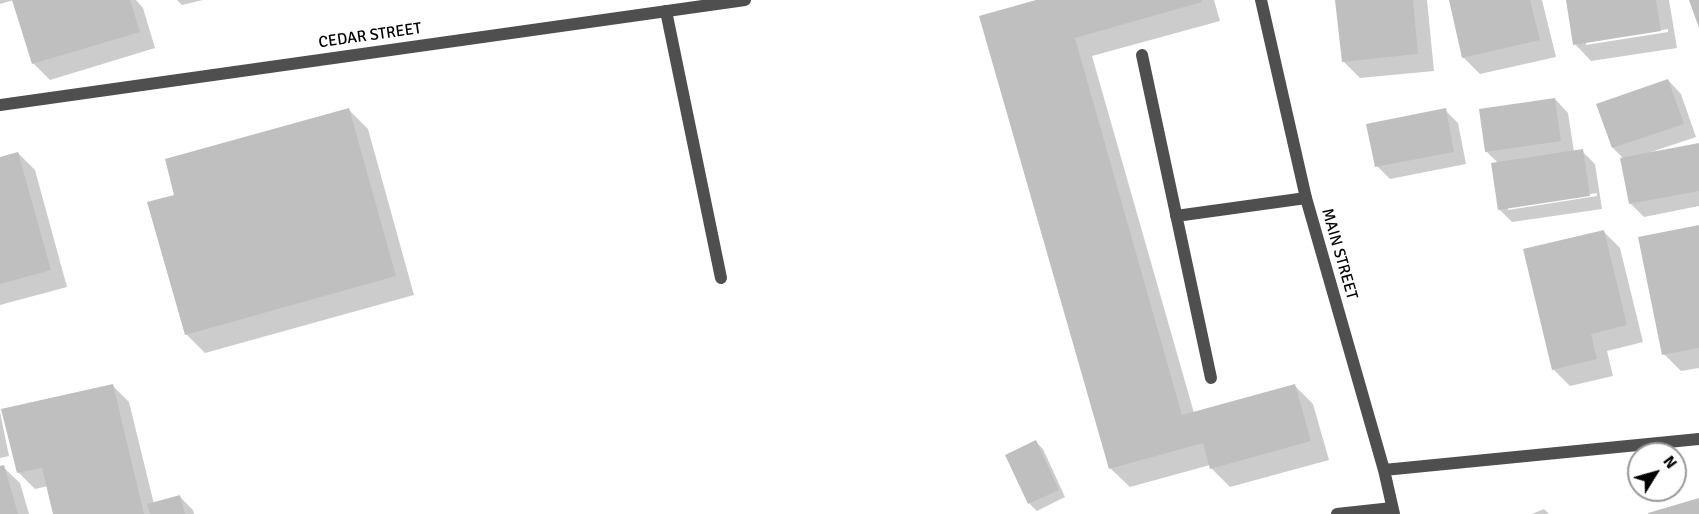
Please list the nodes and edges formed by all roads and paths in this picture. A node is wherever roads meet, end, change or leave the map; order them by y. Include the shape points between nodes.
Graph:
1 (745, 0) edge
2 (1261, 0) edge
3 (666, 11) junction
4 (1142, 55) dead end
5 (0, 105) edge
6 (1306, 198) junction
7 (1176, 216) junction
8 (721, 278) dead end
9 (1210, 378) dead end
10 (1699, 439) edge
11 (1384, 470) junction
12 (1393, 511) edge
13 (1337, 514) edge

1 - 3 street, CEDAR STREET
2 - 6 street, MAIN STREET
3 - 5 street, CEDAR STREET
3 - 8 street
4 - 7 street
6 - 7 street
6 - 11 street, MAIN STREET
7 - 9 street
10 - 11 street
11 - 12 street, MAIN STREET
12 - 13 street

